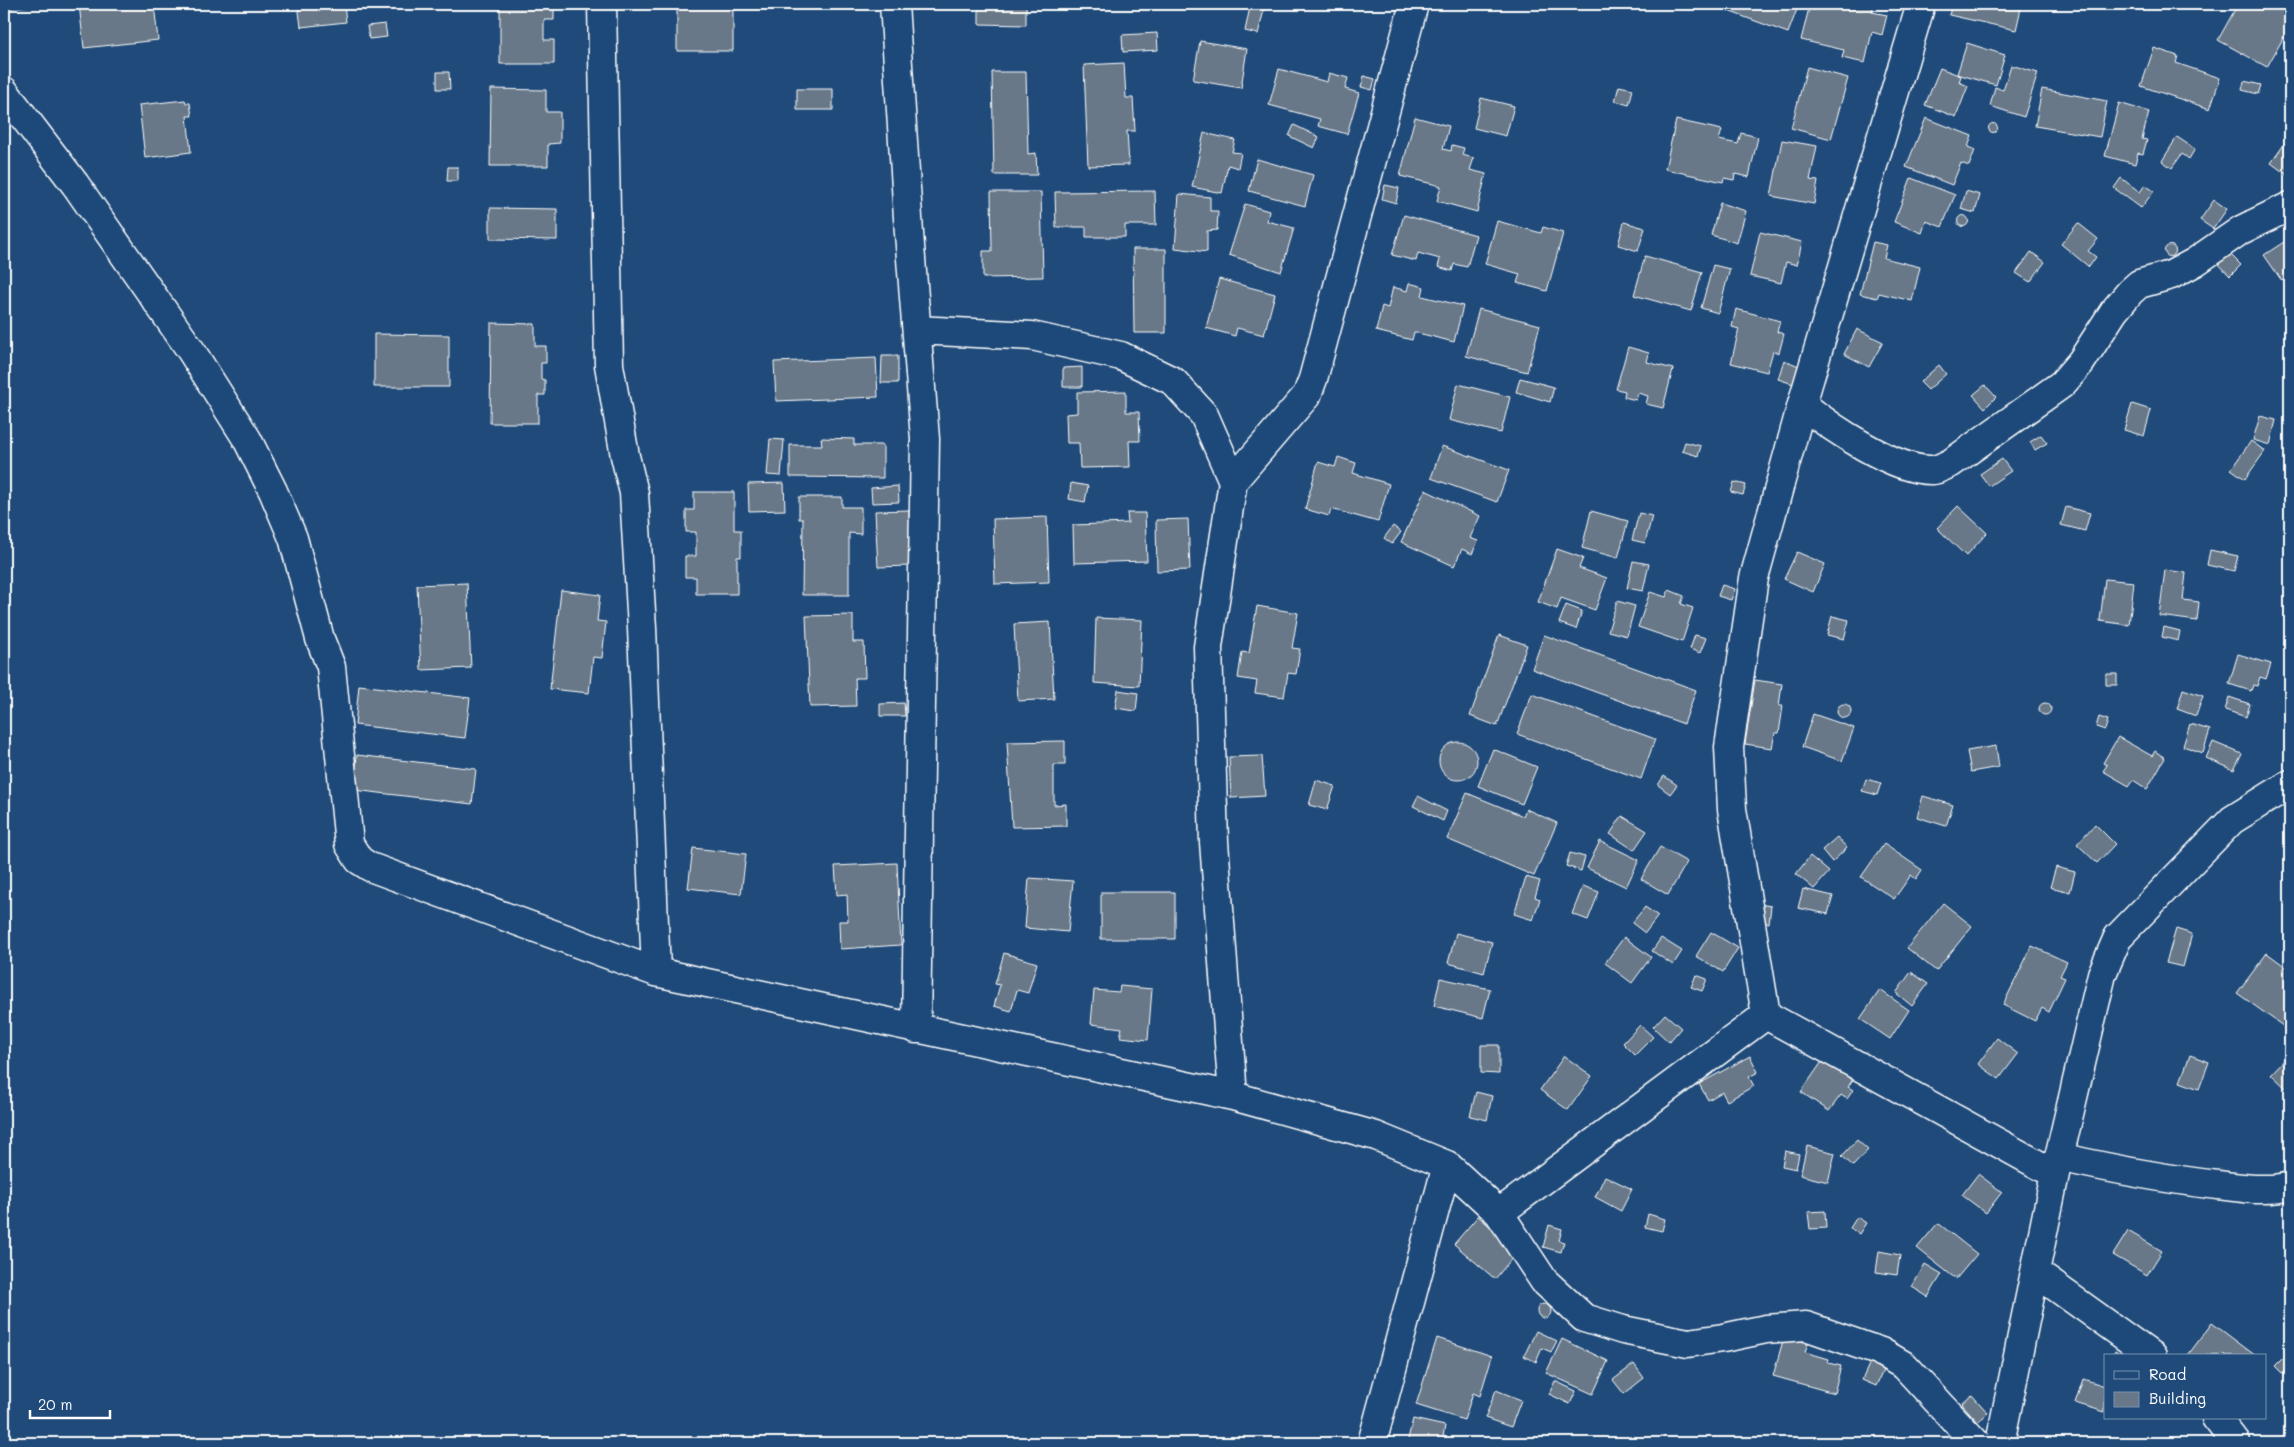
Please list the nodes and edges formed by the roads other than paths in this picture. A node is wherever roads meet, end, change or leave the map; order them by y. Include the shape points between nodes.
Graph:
1 (602, 4) edge
2 (894, 4) edge
3 (1414, 4) edge
4 (1920, 4) edge
5 (4, 91) edge
6 (2290, 206) edge
7 (917, 330) junction
8 (1802, 404) junction
9 (1233, 481) junction
10 (2290, 784) edge
11 (656, 972) junction
12 (1766, 1015) junction
13 (916, 1029) junction
14 (1233, 1096) junction
15 (1447, 1165) junction
16 (2057, 1165) junction
17 (2290, 1186) edge
18 (1498, 1213) junction
19 (2035, 1272) junction
20 (2149, 1354) edge
21 (2218, 1420) edge
22 (1372, 1443) edge
23 (1976, 1443) edge
24 (2000, 1443) edge
25 (2236, 1443) edge

1 - 11 street via 609,365 634,493
2 - 7 street
3 - 9 street via 1307,395
4 - 8 street
5 - 11 street via 76,184 192,352 247,440 273,491 293,538 320,639 331,667 349,844 359,860 370,867
6 - 8 street via 2240,230 2171,275 2139,284 2114,311 2081,362 2062,384 1951,463 1933,470 1902,464 1873,451
7 - 9 street via 1032,336 1121,356 1173,380 1204,415
7 - 13 street via 925,439
8 - 12 street via 1754,578 1729,747 1732,809
9 - 14 street via 1208,647 1214,842
10 - 16 street via 2232,820 2118,937 2102,974
11 - 13 street
12 - 16 street
12 - 18 street
13 - 14 street
14 - 15 street via 1376,1136
15 - 18 street
15 - 22 street
16 - 17 street via 2240,1188
16 - 19 street
18 - 23 street via 1544,1281 1584,1318 1623,1330 1688,1342 1806,1326 1881,1352 1905,1366
19 - 20 street
19 - 24 street
21 - 25 street

